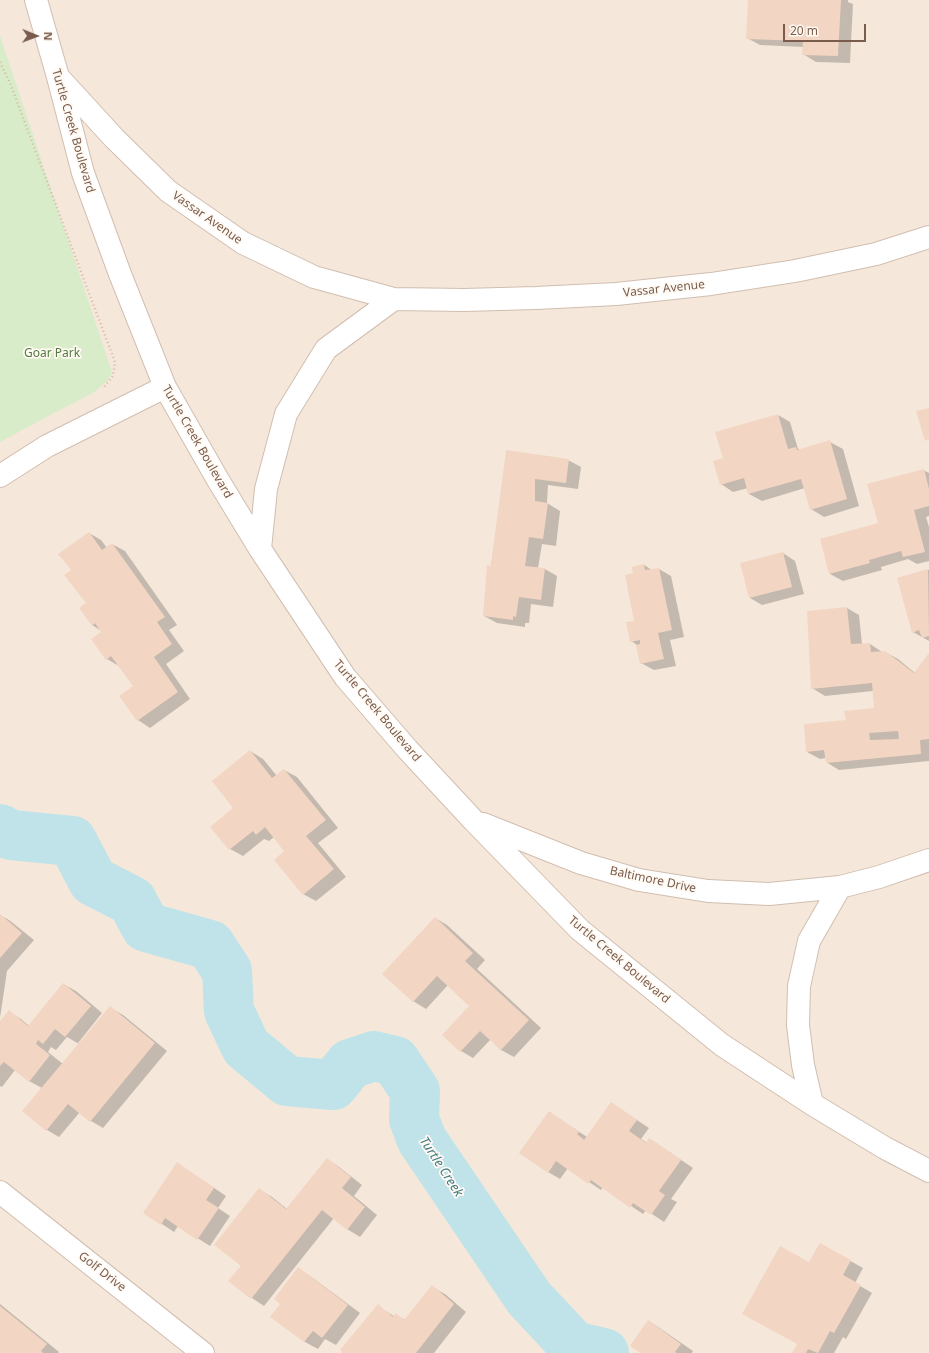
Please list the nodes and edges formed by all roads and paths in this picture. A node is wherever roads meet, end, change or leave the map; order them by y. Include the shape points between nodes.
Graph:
1 (36, 0) edge
2 (0, 62) edge
3 (58, 77) junction
4 (929, 236) edge
5 (394, 299) junction
6 (165, 387) junction
7 (99, 391) dead end
8 (0, 476) edge
9 (260, 549) junction
10 (474, 821) junction
11 (929, 860) edge
12 (840, 888) junction
13 (812, 1104) junction
14 (929, 1171) edge
15 (0, 1192) edge
16 (203, 1353) edge

1 - 3 street, Turtle Creek Boulevard
2 - 7 path via 115,362 113,376
3 - 5 street, Vassar Avenue via 114,138 168,191 243,243 314,277
3 - 6 street, Turtle Creek Boulevard via 82,173
4 - 5 street, Vassar Avenue via 876,254 795,271 711,284 616,294 543,298
5 - 9 street via 326,349 286,414 266,489
6 - 8 street via 47,446
6 - 9 street, Turtle Creek Boulevard
9 - 10 street, Turtle Creek Boulevard via 345,677
10 - 12 street, Baltimore Drive via 580,863 639,880 708,891 769,894
10 - 13 street, Turtle Creek Boulevard via 580,930 722,1045
11 - 12 street, Baltimore Drive
12 - 13 street via 809,941 799,986 798,1024 803,1065
13 - 14 street, Turtle Creek Boulevard
15 - 16 street, Golf Drive

